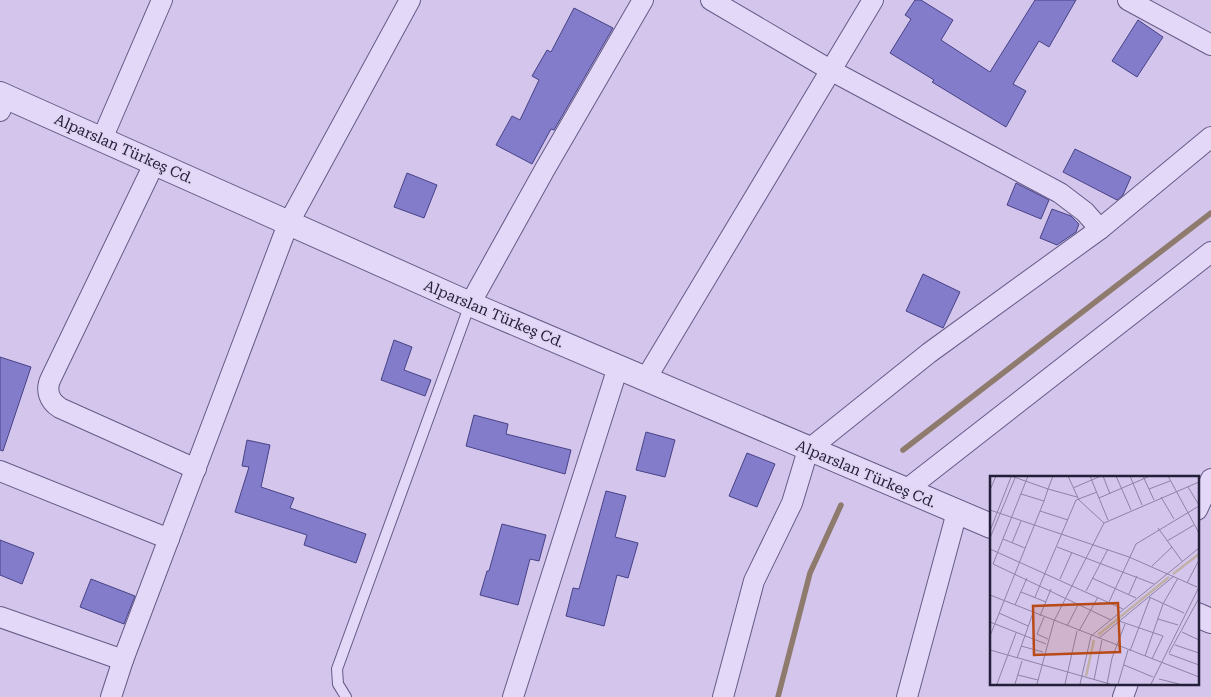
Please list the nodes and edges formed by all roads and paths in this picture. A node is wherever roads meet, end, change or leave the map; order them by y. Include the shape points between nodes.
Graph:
1 (162, 0) edge
2 (410, 0) edge
3 (643, 0) edge
4 (711, 0) edge
5 (873, 0) edge
6 (1128, 0) edge
7 (1211, 45) edge
8 (832, 71) junction
9 (2, 101) edge
10 (1211, 137) edge
11 (102, 140) junction
12 (155, 162) junction
13 (288, 224) junction
14 (1100, 229) junction
15 (1208, 257) edge
16 (470, 304) junction
17 (618, 367) junction
18 (644, 380) junction
19 (808, 450) junction
20 (196, 469) junction
21 (0, 471) edge
22 (1211, 479) edge
23 (906, 490) junction
24 (1198, 508) edge
25 (957, 512) junction
26 (990, 526) edge
27 (169, 539) junction
28 (1198, 615) edge
29 (0, 616) edge
30 (1211, 621) edge
31 (123, 660) junction
32 (1128, 684) edge
33 (111, 697) edge
34 (346, 697) edge
35 (513, 697) edge
36 (723, 697) edge
37 (907, 697) edge
38 (1123, 697) edge

1 - 11 street
2 - 13 street
3 - 16 street
4 - 8 street
5 - 8 street
6 - 7 street
8 - 14 street via 1060,193
8 - 18 street
9 - 11 street, Alparslan Türkeş Cd.
10 - 14 street
11 - 12 street, Alparslan Türkeş Cd.
12 - 13 street, Alparslan Türkeş Cd.
12 - 20 street via 48,390 52,401 60,408
13 - 16 street, Alparslan Türkeş Cd.
13 - 20 street
14 - 19 street via 929,353
15 - 23 street
16 - 17 street, Alparslan Türkeş Cd.
16 - 34 lane via 339,662 338,684
17 - 18 street, Alparslan Türkeş Cd.
17 - 35 street
18 - 19 street, Alparslan Türkeş Cd.
19 - 23 street, Alparslan Türkeş Cd.
19 - 36 street via 792,503 754,581
20 - 27 street
21 - 27 street
22 - 24 street
23 - 25 street, Alparslan Türkeş Cd.
25 - 26 street, Alparslan Türkeş Cd.
25 - 37 street
27 - 31 street
28 - 30 street
29 - 31 street
31 - 33 street
32 - 38 street

